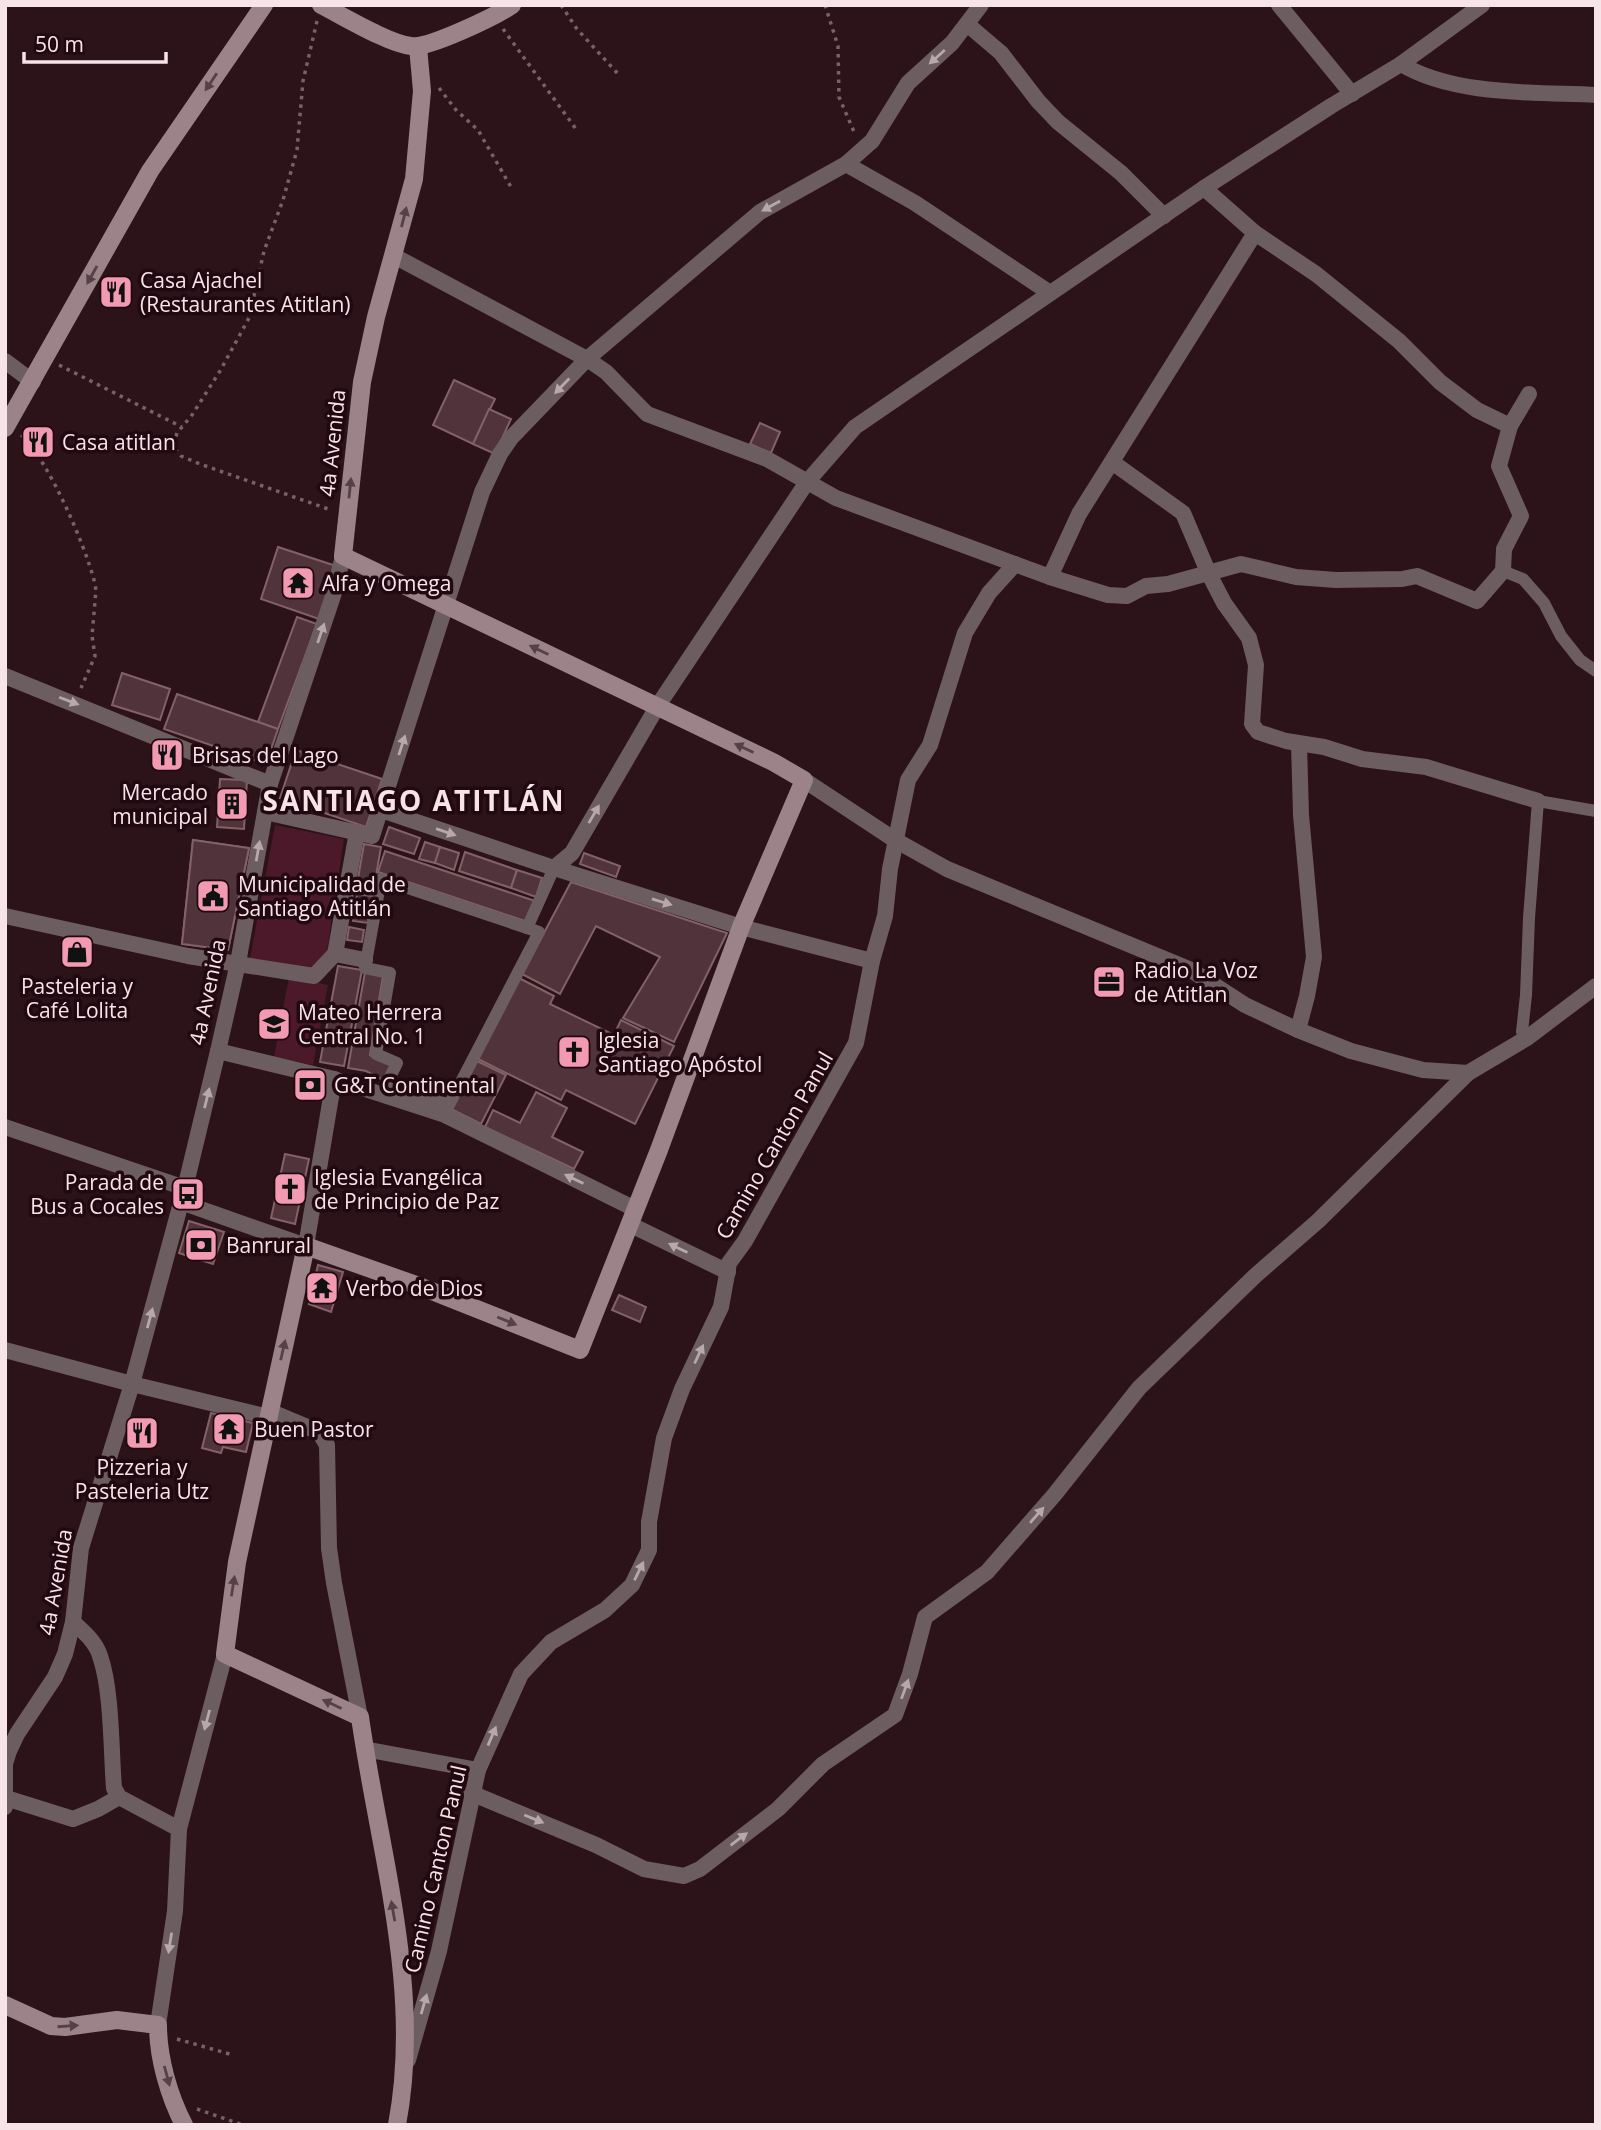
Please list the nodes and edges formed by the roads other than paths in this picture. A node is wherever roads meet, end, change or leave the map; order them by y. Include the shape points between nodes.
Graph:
1 (264, 5) edge
2 (512, 5) edge
3 (981, 5) edge
4 (1279, 5) edge
5 (1482, 5) edge
6 (319, 11) edge
7 (967, 24) junction
8 (418, 47) junction
9 (1401, 64) junction
10 (1352, 94) junction
11 (1596, 95) edge
12 (846, 164) junction
13 (1204, 188) junction
14 (1164, 216) junction
15 (1255, 233) junction
16 (394, 256) junction
17 (1050, 293) junction
18 (587, 359) junction
19 (5, 362) edge
20 (33, 382) junction
21 (1529, 394) dead end
22 (1510, 426) junction
23 (6, 427) edge
24 (1112, 462) junction
25 (807, 482) junction
26 (343, 556) junction
27 (1015, 564) junction
28 (1503, 571) junction
29 (1209, 574) junction
30 (1050, 577) junction
31 (447, 605) junction
32 (1596, 671) edge
33 (5, 676) edge
34 (657, 707) junction
35 (1299, 744) junction
36 (804, 780) junction
37 (270, 784) junction
38 (1538, 801) junction
39 (381, 810) junction
40 (1596, 811) edge
41 (265, 812) junction
42 (357, 832) junction
43 (895, 840) junction
44 (554, 868) junction
45 (5, 916) edge
46 (741, 927) junction
47 (527, 928) junction
48 (335, 954) junction
49 (365, 960) junction
50 (872, 961) junction
51 (238, 963) junction
52 (1596, 986) edge
53 (1298, 1030) junction
54 (1527, 1038) junction
55 (218, 1051) junction
56 (1468, 1073) junction
57 (334, 1079) junction
58 (5, 1127) edge
59 (183, 1195) junction
60 (632, 1217) junction
61 (306, 1246) junction
62 (728, 1272) junction
63 (5, 1350) edge
64 (132, 1384) junction
65 (269, 1414) junction
66 (73, 1622) junction
67 (225, 1654) junction
68 (360, 1717) junction
69 (364, 1749) junction
70 (5, 1764) edge
71 (478, 1770) junction
72 (471, 1793) junction
73 (119, 1797) junction
74 (6, 1803) edge
75 (179, 1829) junction
76 (5, 2005) edge
77 (158, 2029) junction
78 (405, 2069) junction
79 (184, 2125) edge
80 (397, 2125) edge

1 -> 20 main road via 150,171
2 - 8 main road
3 - 7 street
4 - 10 street
5 - 9 street
6 - 8 main road
7 -> 12 street via 908,83 872,141
7 - 14 street via 1001,53 1058,122 1121,173
16 -> 8 main road, 4a Avenida via 414,179 422,91
9 - 10 street
9 - 11 street via 1413,72 1465,86
10 - 13 street
12 - 17 street via 915,203
12 -> 18 street via 760,212
13 - 14 street
13 - 15 street
14 - 17 street
15 - 22 street via 1399,341 1476,410
15 - 24 street
16 - 18 street
26 -> 16 main road, 4a Avenida via 362,382
17 - 25 street via 855,427
18 - 25 street via 647,414 767,459
18 -> 31 street via 500,454 482,492
19 - 20 street
20 - 23 main road
21 - 22 street
22 - 28 street via 1499,466 1521,516 1504,549
24 - 29 street via 1183,513
24 - 30 street via 1079,514
25 - 27 street via 836,498
25 - 34 street
26 - 31 main road
37 -> 26 street, 4a Avenida
27 - 30 street
27 - 43 street, Camino Canton Panul via 989,593 965,633 930,745 908,779
28 - 29 street via 1476,601 1417,576 1322,579 1241,564
28 - 32 street via 1523,579 1544,603 1567,644
29 - 30 street via 1146,586 1127,596 1108,595
29 - 35 street via 1249,638 1256,665 1252,724 1258,732
34 -> 31 main road
39 -> 31 street
33 -> 37 street
36 -> 34 main road
44 -> 34 street via 572,853
35 - 38 street via 1362,759 1426,767
35 - 53 street via 1314,957
36 - 43 street
36 - 46 main road
37 - 41 street, 4a Avenida
38 - 40 street
38 - 54 street via 1522,1032
39 - 42 street via 372,836
39 -> 44 street
41 - 42 street
51 -> 41 street, 4a Avenida
42 - 48 street
43 - 50 street, Camino Canton Panul via 885,916
43 - 53 street via 947,869 1191,970 1245,1005
44 -> 46 street
44 - 47 street
45 - 51 street
46 - 50 street
46 - 60 main road
47 - 49 street via 381,879
47 - 49 street via 539,932 449,1105 388,1082 397,1063 376,1054 390,973 365,968
48 - 49 street
48 - 51 street via 314,976
50 - 62 street, Camino Canton Panul via 856,1043
51 - 55 street, 4a Avenida
52 - 54 street
53 - 56 street via 1351,1051 1423,1070
54 - 56 street
55 - 57 street
59 -> 55 street, 4a Avenida
72 -> 56 street via 596,1844 644,1869 684,1876 700,1869 778,1809 823,1764 895,1714 925,1617 987,1572 1139,1388
60 -> 57 street via 445,1115
57 - 61 street
58 - 59 street
59 - 61 street
64 -> 59 street, 4a Avenida
61 -> 60 main road via 580,1350
62 -> 60 street
65 -> 61 main road
71 -> 62 street, Camino Canton Panul via 521,1674 551,1642 605,1610 632,1585 649,1550 649,1522 664,1438 721,1307
63 - 64 street
64 - 65 street
64 - 66 street, 4a Avenida via 81,1548
67 -> 65 main road via 236,1562
65 - 68 street via 319,1432 327,1445 329,1548
66 - 70 street, 4a Avenida via 61,1666 17,1734
66 - 73 street via 100,1654 114,1788
68 -> 67 main road
67 -> 75 street
68 - 69 main road
69 - 71 street
78 -> 69 main road via 402,1962
70 - 74 street, 4a Avenida
71 - 72 street, Camino Canton Panul
78 -> 72 street, Camino Canton Panul via 439,1951
73 - 74 street via 73,1819
73 - 75 street
75 -> 77 street via 175,1911
76 -> 77 main road via 51,2026 132,2020
77 -> 79 main road via 174,2104
78 - 80 main road

